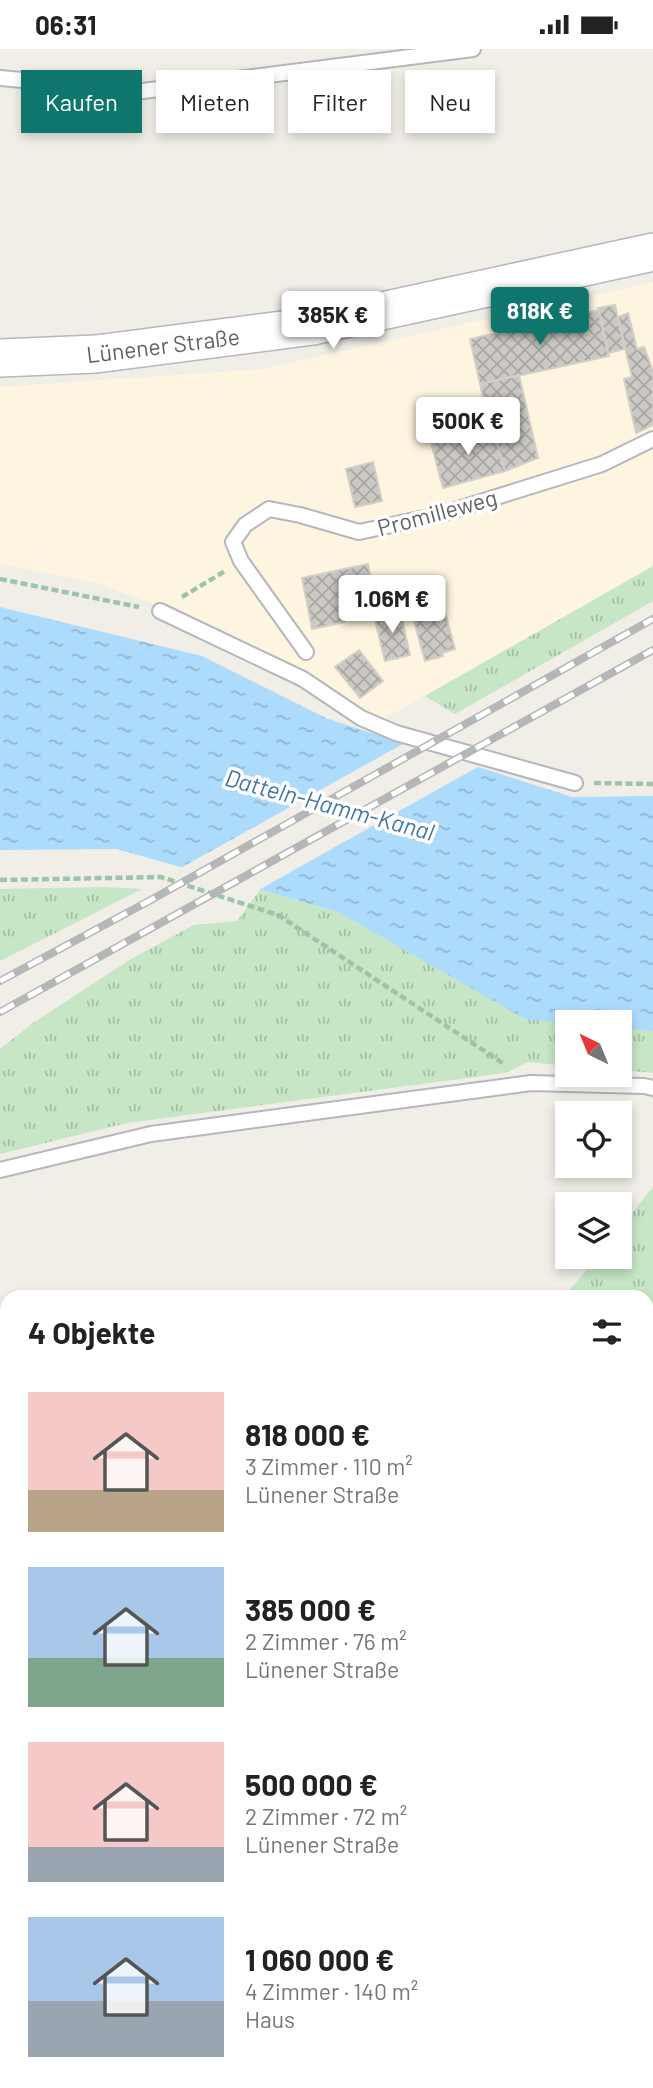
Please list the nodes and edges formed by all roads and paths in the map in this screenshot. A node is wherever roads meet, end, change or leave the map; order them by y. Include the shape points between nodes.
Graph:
1 (473, 49) edge
2 (0, 78) edge
3 (653, 252) edge
4 (0, 358) edge
5 (653, 439) edge
6 (241, 561) junction
7 (0, 579) edge
8 (160, 611) junction
9 (306, 653) dead end
10 (575, 783) joint
11 (653, 784) edge
12 (0, 880) edge
13 (531, 1083) junction
14 (653, 1088) edge
15 (0, 1170) edge

1 - 2 lane via 143,91
3 - 4 street, Lünener Straße via 313,326 96,354
5 - 6 lane, Promilleweg via 602,464 439,515 359,532 270,509 245,524 233,542
6 - 8 path
6 - 9 lane
7 - 8 path
8 - 10 lane via 303,680 360,718 396,733
10 - 11 path
12 - 13 path via 161,877 278,915
13 - 14 lane
13 - 15 lane via 151,1134

